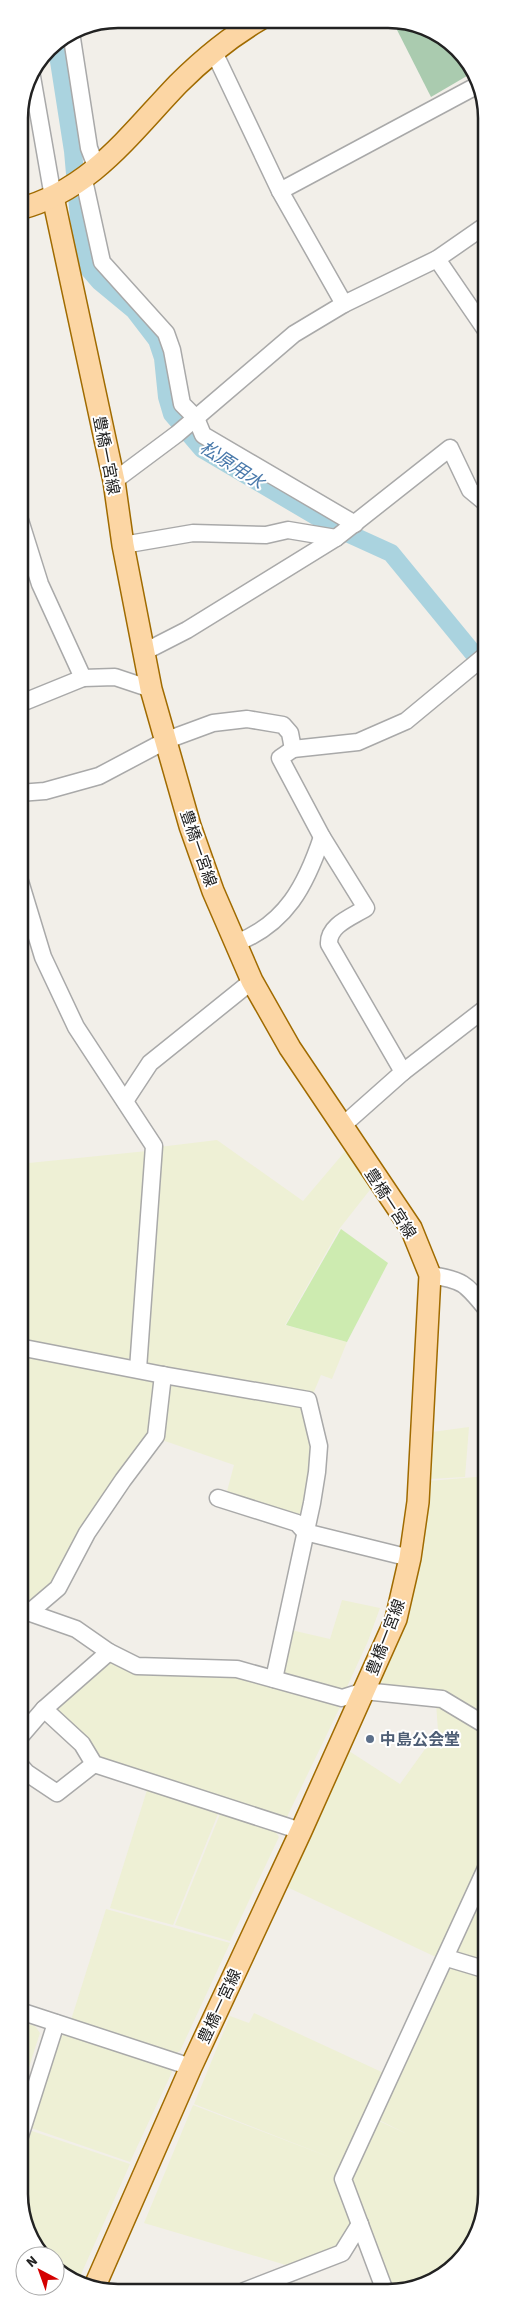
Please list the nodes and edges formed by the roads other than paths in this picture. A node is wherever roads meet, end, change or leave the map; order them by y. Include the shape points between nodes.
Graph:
1 (248, 28) edge
2 (72, 40) edge
3 (214, 52) junction
4 (34, 84) edge
5 (473, 88) edge
6 (84, 179) junction
7 (280, 191) junction
8 (53, 197) junction
9 (28, 206) edge
10 (478, 231) edge
11 (437, 259) junction
12 (344, 304) junction
13 (478, 320) edge
14 (187, 425) junction
15 (114, 481) junction
16 (478, 497) edge
17 (355, 525) junction
18 (337, 538) junction
19 (123, 545) junction
20 (28, 546) edge
21 (144, 652) junction
22 (478, 661) edge
23 (84, 678) junction
24 (151, 689) junction
25 (28, 700) edge
26 (167, 740) junction
27 (293, 749) junction
28 (28, 792) edge
29 (322, 837) junction
30 (28, 908) edge
31 (236, 943) junction
32 (252, 981) junction
33 (478, 1014) edge
34 (403, 1072) junction
35 (125, 1101) junction
36 (341, 1126) junction
37 (430, 1275) junction
38 (478, 1299) edge
39 (28, 1349) edge
40 (138, 1369) junction
41 (163, 1376) junction
42 (218, 1498) dead end
43 (304, 1532) junction
44 (410, 1558) junction
45 (28, 1608) edge
46 (28, 1611) edge
47 (109, 1652) junction
48 (274, 1679) junction
49 (364, 1691) junction
50 (44, 1709) junction
51 (478, 1721) edge
52 (28, 1728) edge
53 (94, 1764) junction
54 (28, 1774) edge
55 (301, 1831) junction
56 (478, 1887) edge
57 (447, 1958) junction
58 (478, 1967) edge
59 (28, 2014) edge
60 (56, 2023) junction
61 (190, 2067) junction
62 (28, 2111) edge
63 (360, 2224) junction
64 (97, 2281) edge
65 (262, 2284) edge
66 (382, 2284) edge

1 - 3 main road
2 - 6 street via 89,148
3 - 6 main road
3 - 7 street
4 - 8 street
5 - 7 street
6 - 8 main road
6 - 14 street via 102,262 166,333
7 - 12 street
8 - 9 main road
8 - 15 main road, 豊橋一宮線
10 - 11 street
11 - 12 street
11 - 13 street
12 - 14 street via 294,334
14 - 15 street
14 - 17 street
15 - 19 main road, 豊橋一宮線
16 - 17 street via 470,490 450,448
17 - 18 street
18 - 19 street via 288,530 266,535 193,533
18 - 21 street via 187,630
19 - 21 main road, 豊橋一宮線
20 - 23 street via 40,584
21 - 24 main road, 豊橋一宮線
22 - 27 street via 406,721 358,742
23 - 24 street via 115,677
23 - 25 street
24 - 26 main road, 豊橋一宮線
26 - 27 street via 213,723 247,719 283,725 290,732
26 - 28 street via 99,776 45,791
26 - 31 main road, 豊橋一宮線 via 190,826
27 - 29 street via 280,758
29 - 31 street via 309,875 294,899 275,920 253,936
29 - 34 street via 366,908 333,929 329,944
30 - 35 street via 43,957 76,1027
31 - 32 main road, 豊橋一宮線
32 - 35 street via 150,1063
32 - 36 main road, 豊橋一宮線 via 290,1048
33 - 34 street
34 - 36 street
35 - 40 street via 154,1146
36 - 37 main road, 豊橋一宮線 via 411,1228
37 - 38 street via 456,1279
37 - 44 main road, 豊橋一宮線 via 418,1502
39 - 40 street
40 - 41 street
41 - 43 street via 308,1400 319,1446 312,1503
41 - 45 street via 156,1436 87,1534 58,1588
42 - 43 street via 297,1524
43 - 44 street
43 - 48 street
44 - 49 main road, 豊橋一宮線 via 396,1619
46 - 47 street via 76,1629
47 - 48 street via 137,1666 216,1667
47 - 50 street
48 - 49 street via 342,1698
49 - 51 street via 442,1699
49 - 55 main road, 豊橋一宮線
50 - 52 street
50 - 53 street via 82,1744
53 - 54 street via 57,1794
53 - 55 street
55 - 61 main road, 豊橋一宮線
56 - 57 street
57 - 58 street
57 - 63 street via 344,2179
59 - 60 street
60 - 61 street
60 - 62 street
61 - 64 main road, 豊橋一宮線
63 - 65 street via 342,2253
63 - 66 street

